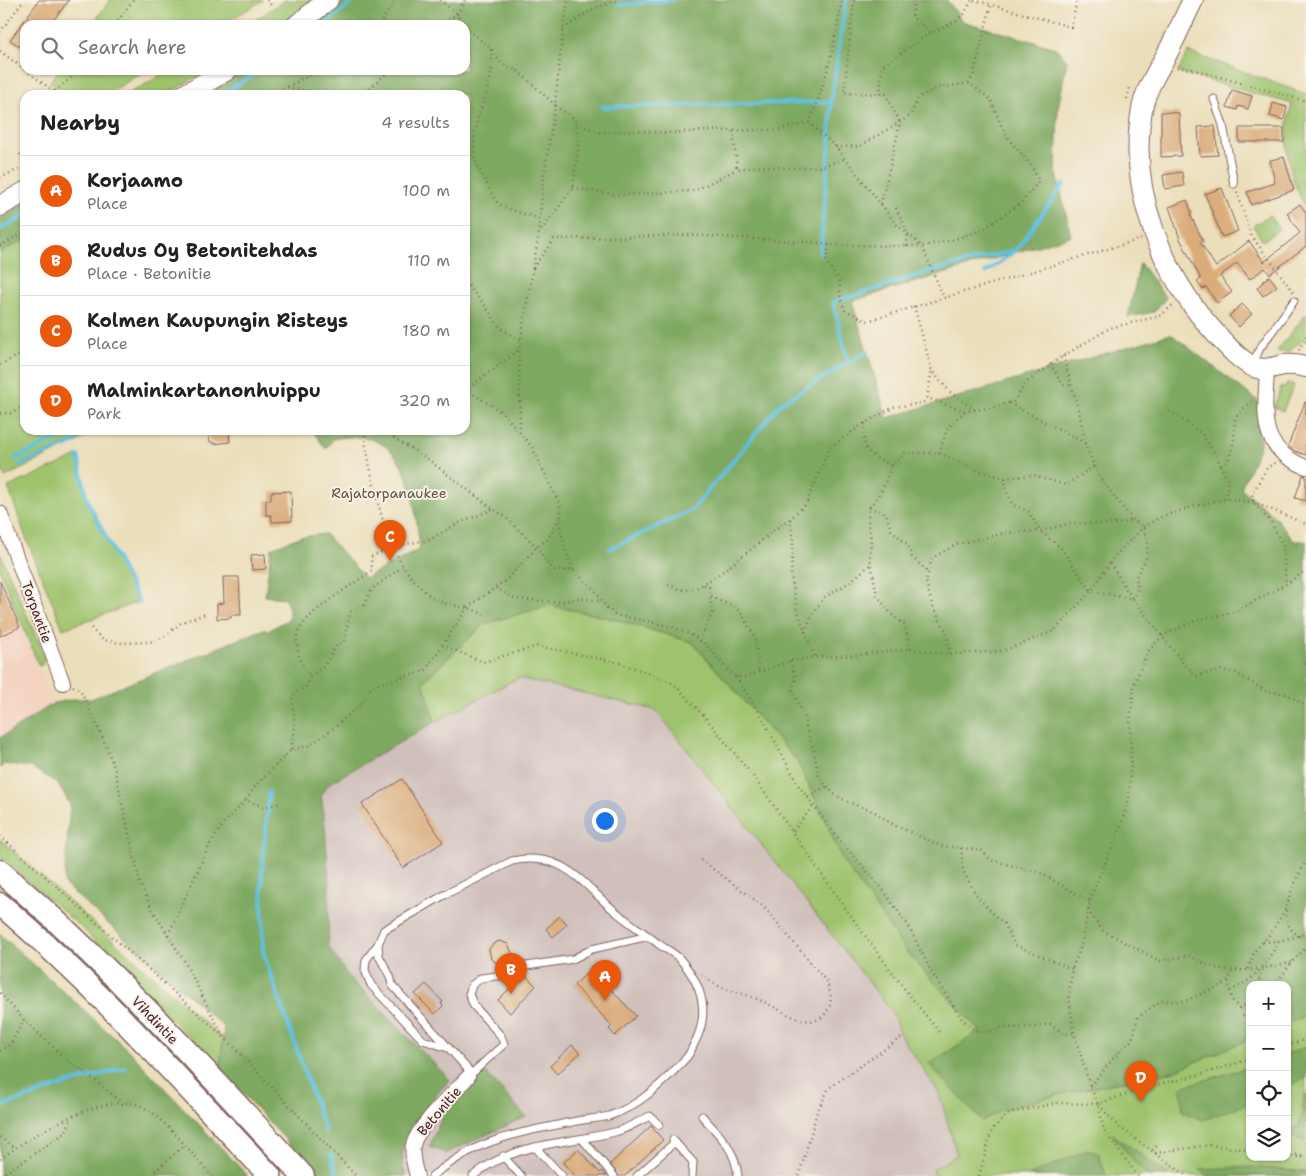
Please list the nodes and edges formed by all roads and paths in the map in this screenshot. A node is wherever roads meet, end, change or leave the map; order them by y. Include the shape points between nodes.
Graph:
1 (17, 0) edge
2 (133, 0) edge
3 (267, 0) edge
4 (328, 0) edge
5 (396, 0) edge
6 (440, 0) edge
7 (465, 0) edge
8 (568, 0) edge
9 (618, 0) edge
10 (842, 0) edge
11 (854, 0) edge
12 (914, 0) edge
13 (973, 0) edge
14 (1077, 0) edge
15 (1193, 0) edge
16 (23, 2) edge
17 (270, 5) dead end
18 (992, 5) junction
19 (457, 14) junction
20 (118, 20) edge
21 (303, 20) edge
22 (382, 20) edge
23 (448, 20) edge
24 (460, 20) edge
25 (563, 29) junction
26 (470, 31) edge
27 (0, 32) edge
28 (932, 33) junction
29 (490, 48) junction
30 (0, 51) edge
31 (1162, 62) junction
32 (20, 66) edge
33 (32, 75) edge
34 (74, 75) edge
35 (219, 75) edge
36 (309, 75) edge
37 (385, 75) edge
38 (969, 83) junction
39 (286, 87) junction
40 (53, 90) edge
41 (55, 90) edge
42 (193, 90) edge
43 (280, 90) edge
44 (298, 90) edge
45 (368, 90) edge
46 (880, 94) junction
47 (1214, 99) dead end
48 (1306, 101) edge
49 (555, 104) junction
50 (576, 123) junction
51 (809, 123) junction
52 (900, 123) junction
53 (733, 131) junction
54 (836, 147) junction
55 (470, 156) edge
56 (474, 156) junction
57 (845, 159) junction
58 (20, 167) edge
59 (737, 169) junction
60 (0, 178) edge
61 (20, 181) edge
62 (1234, 184) joint
63 (574, 188) junction
64 (0, 191) edge
65 (20, 195) edge
66 (881, 204) junction
67 (0, 206) edge
68 (896, 208) dead end
69 (540, 219) junction
70 (539, 233) junction
71 (908, 234) junction
72 (20, 235) edge
73 (1155, 235) junction
74 (829, 245) junction
75 (0, 246) edge
76 (906, 246) junction
77 (922, 246) junction
78 (533, 268) junction
79 (470, 288) edge
80 (943, 296) dead end
81 (1294, 301) joint
82 (914, 306) junction
83 (1160, 316) dead end
84 (1306, 336) edge
85 (521, 341) junction
86 (1301, 344) dead end
87 (519, 350) junction
88 (20, 355) edge
89 (1063, 356) junction
90 (1050, 364) junction
91 (0, 365) edge
92 (1306, 367) edge
93 (1260, 368) junction
94 (932, 371) junction
95 (1071, 385) junction
96 (470, 386) edge
97 (470, 393) edge
98 (1266, 397) junction
99 (928, 398) junction
100 (1010, 403) junction
101 (20, 408) edge
102 (965, 410) junction
103 (975, 410) junction
104 (1170, 410) dead end
105 (0, 413) edge
106 (865, 424) junction
107 (520, 432) junction
108 (365, 435) edge
109 (391, 435) edge
110 (1085, 443) junction
111 (939, 453) junction
112 (1284, 456) junction
113 (892, 466) junction
114 (1094, 466) junction
115 (1221, 466) junction
116 (1306, 467) edge
117 (1005, 478) junction
118 (1226, 499) junction
119 (1253, 502) junction
120 (869, 508) junction
121 (493, 509) junction
122 (0, 513) edge
123 (560, 516) junction
124 (790, 519) junction
125 (1133, 520) junction
126 (1306, 524) edge
127 (1143, 527) junction
128 (1040, 531) junction
129 (394, 546) junction
130 (537, 547) junction
131 (1110, 563) junction
132 (871, 564) junction
133 (403, 567) junction
134 (573, 570) junction
135 (1306, 570) edge
136 (928, 572) junction
137 (704, 584) junction
138 (1286, 584) junction
139 (668, 585) dead end
140 (496, 588) junction
141 (1092, 591) junction
142 (710, 594) junction
143 (1133, 599) junction
144 (602, 601) junction
145 (468, 607) junction
146 (205, 614) dead end
147 (484, 615) dead end
148 (91, 628) dead end
149 (805, 634) junction
150 (1162, 636) junction
151 (700, 641) junction
152 (442, 645) junction
153 (910, 649) junction
154 (950, 654) junction
155 (815, 657) junction
156 (790, 661) junction
157 (759, 672) junction
158 (310, 676) junction
159 (736, 677) junction
160 (62, 682) joint
161 (1306, 706) edge
162 (291, 750) junction
163 (827, 786) junction
164 (808, 797) junction
165 (246, 800) junction
166 (281, 803) dead end
167 (814, 805) junction
168 (793, 832) junction
169 (0, 836) edge
170 (961, 848) junction
171 (701, 860) dead end
172 (1306, 861) edge
173 (0, 871) edge
174 (1090, 902) junction
175 (0, 904) edge
176 (1286, 908) junction
177 (1088, 910) junction
178 (1306, 934) edge
179 (168, 935) junction
180 (649, 936) junction
181 (1300, 936) junction
182 (1280, 941) junction
183 (1263, 942) junction
184 (378, 944) junction
185 (1306, 948) edge
186 (1292, 962) junction
187 (1263, 968) junction
188 (1072, 969) junction
189 (1248, 969) junction
190 (1233, 970) junction
191 (700, 973) dead end
192 (1228, 981) junction
193 (1259, 981) edge
194 (1278, 981) edge
195 (1230, 991) junction
196 (0, 993) edge
197 (1246, 1005) edge
198 (1246, 1012) edge
199 (1244, 1016) dead end
200 (24, 1020) junction
201 (1074, 1033) junction
202 (941, 1034) dead end
203 (223, 1036) junction
204 (902, 1037) dead end
205 (1306, 1039) edge
206 (1291, 1045) edge
207 (448, 1048) junction
208 (0, 1051) edge
209 (1246, 1060) edge
210 (470, 1075) junction
211 (1090, 1086) junction
212 (123, 1104) junction
213 (1098, 1104) junction
214 (72, 1116) junction
215 (702, 1116) dead end
216 (659, 1125) dead end
217 (0, 1137) edge
218 (582, 1138) junction
219 (1159, 1144) dead end
220 (185, 1145) junction
221 (535, 1147) junction
222 (15, 1148) junction
223 (1246, 1149) edge
224 (1152, 1150) junction
225 (1155, 1152) junction
226 (1291, 1155) edge
227 (503, 1156) junction
228 (1306, 1157) edge
229 (0, 1159) edge
230 (11, 1170) junction
231 (155, 1171) dead end
232 (1, 1176) edge
233 (8, 1176) edge
234 (212, 1176) edge
235 (270, 1176) edge
236 (303, 1176) edge
237 (356, 1176) edge
238 (417, 1176) edge
239 (432, 1176) edge
240 (473, 1176) edge
241 (521, 1176) edge
242 (562, 1176) edge
243 (614, 1176) edge
244 (637, 1176) edge
245 (692, 1176) edge
246 (738, 1176) edge
247 (799, 1176) edge
248 (979, 1176) edge
249 (1138, 1176) edge
250 (1187, 1176) edge

1 - 16 path
2 - 20 path
3 - 17 path
4 - 21 street
5 - 22 path
6 - 19 path
7 - 19 path
8 - 25 path
9 - 25 path via 593,9
10 - 51 path via 834,50
11 - 46 path via 844,93
12 - 28 path via 912,17
13 - 18 path
13 - 28 path via 956,21
14 - 18 path via 1072,27
15 - 31 street
16 - 27 path
18 - 38 path
19 - 23 path
19 - 24 path
25 - 49 path
26 - 29 path
28 - 46 path via 882,66
29 - 49 path via 502,64 518,71
29 - 56 path via 493,63 474,130
30 - 32 path
31 - 48 path
31 - 73 street via 1144,99 1140,123 1142,180
33 - 40 path
34 - 41 path
35 - 42 street
36 - 39 path
37 - 45 path
38 - 52 path via 937,88 918,98 910,116
38 - 77 path via 991,100 1010,141 1031,165 1039,181 1022,202 984,229
39 - 43 path
39 - 44 path
46 - 52 path via 886,94
47 - 62 lane via 1224,125
49 - 50 path
49 - 69 path
50 - 53 path via 598,132
50 - 63 path via 578,140
51 - 53 path via 776,130
51 - 54 path
52 - 54 path via 860,146
52 - 66 path
53 - 59 path
54 - 57 path
55 - 56 path
56 - 69 path via 498,202
57 - 59 path via 818,167
57 - 66 path
58 - 60 path
59 - 63 path via 694,191 619,195
61 - 64 street
62 - 81 path via 1251,235 1295,294
63 - 70 path
65 - 67 street
66 - 71 path
68 - 71 path
69 - 70 path
70 - 78 path
71 - 76 path
71 - 77 path
72 - 75 path
73 - 82 path
73 - 93 street via 1175,278 1202,320 1223,342
74 - 76 path
74 - 78 path via 688,235 554,239
74 - 82 path via 826,261 840,283 845,310 867,321
76 - 77 path
77 - 80 path
78 - 85 path
79 - 85 path via 500,328
81 - 93 lane via 1260,348
82 - 94 path
83 - 89 path via 1110,328
84 - 86 path
85 - 87 path
87 - 96 path
87 - 107 path
88 - 91 path
89 - 90 path
89 - 95 path
90 - 95 path via 1063,385
90 - 100 path via 1027,382
92 - 93 street via 1294,364
93 - 98 street
94 - 99 path
94 - 103 path via 950,393
95 - 110 path
97 - 107 path via 503,413
98 - 112 street via 1268,434
98 - 115 path via 1249,404 1235,418 1230,457
99 - 102 path
99 - 106 path via 923,403 894,407
100 - 103 path
100 - 110 path
101 - 105 path
102 - 103 path
102 - 111 path via 948,427
104 - 115 path via 1201,433
106 - 113 path via 863,440 870,455
106 - 124 path via 830,448 806,504
107 - 123 path via 532,447 561,507
108 - 129 path via 384,522
109 - 121 path
110 - 114 path
111 - 113 path via 905,453
111 - 117 path
112 - 116 street
112 - 119 path via 1267,468 1252,494
113 - 120 path via 882,490
114 - 117 path via 1066,485 1033,475
114 - 125 path
115 - 118 path via 1228,480
117 - 128 path via 1013,505 1029,512
118 - 119 path
118 - 127 path via 1161,517
119 - 126 path
119 - 138 path via 1271,522 1283,546
120 - 132 path
120 - 136 path via 886,513 891,530 908,545 912,556
121 - 129 path via 429,540
121 - 130 path
122 - 160 street, Torpantie
123 - 130 path via 548,539
123 - 134 path via 560,528
124 - 137 path
124 - 149 path via 793,541 791,575
125 - 127 path
125 - 128 path via 1118,524 1071,522
127 - 131 path
127 - 143 path via 1148,542 1146,558 1136,577 1138,588
128 - 136 path via 1005,533 957,544 932,558
128 - 141 path via 1061,548
129 - 133 path
129 - 158 path via 371,557 372,570 326,602 305,622 297,636 299,659
130 - 134 path via 548,565 556,571
130 - 140 path
131 - 141 path
131 - 143 path
132 - 149 path via 850,582 824,597 812,614
132 - 153 path via 877,595 905,625
133 - 145 path via 419,588 439,602
133 - 158 path via 372,589 364,605 350,612 344,641 337,645 323,667
134 - 144 path
135 - 138 path
136 - 154 path via 926,582 933,608 946,631
137 - 139 path via 688,590
137 - 142 path via 709,587
138 - 150 path via 1235,612 1197,620
140 - 144 path via 515,599
140 - 145 path
141 - 143 path
141 - 154 path via 1054,632 1003,651
142 - 151 path via 712,613
142 - 157 path via 734,606 742,614 755,638
143 - 150 path
144 - 151 path via 615,614 679,630
145 - 147 path
145 - 152 path
146 - 148 path via 182,622 166,635 150,642 110,642 103,640
149 - 155 path
150 - 161 path via 1196,676 1222,670 1236,672 1266,691 1286,694
150 - 174 path via 1147,652 1134,684 1129,799
151 - 159 path
152 - 162 path via 425,672 372,686 361,704 336,726 311,745
152 - 168 path via 482,662 538,646 616,662 674,684 741,761
153 - 154 path
153 - 155 path
155 - 156 path
156 - 157 path
156 - 163 path via 796,679 792,689 814,748 819,777
157 - 159 path
158 - 162 path via 308,685 292,696 295,727
159 - 164 path
160 - 179 path via 81,691 106,745 123,801 140,883
162 - 165 path via 256,785
163 - 164 path
163 - 170 path via 834,794 876,812 902,829 941,846
164 - 167 path
165 - 166 path via 264,807
165 - 179 path via 210,844
167 - 168 path
167 - 201 path via 907,924 961,1018 976,1031 1050,1024 1064,1034
168 - 202 path via 853,919
169 - 203 path
170 - 174 path via 981,850 991,860 1043,874
170 - 188 path via 963,871 974,891 1004,924 1015,945
171 - 191 path via 763,906 826,982 831,1002 825,1014 816,1020 804,1020 715,984
172 - 176 path
173 - 236 main road, Vihdintie via 133,996
174 - 177 path
175 - 235 main road, Vihdintie via 116,1014
176 - 181 path via 1288,927
176 - 183 path
177 - 188 path via 1081,946
177 - 190 path via 1102,930 1160,962 1189,955 1211,966
178 - 181 path
179 - 203 path
180 - 184 lane via 560,865 547,860 524,859 512,861 446,894 384,930
180 - 210 lane via 592,949 573,959 520,967 504,975 481,978 472,985 469,994 474,1006 501,1036 504,1044
180 - 239 lane via 678,957 700,991 704,1010 702,1026 688,1055 656,1088 635,1104 609,1116 497,1139 470,1151
181 - 182 path
182 - 183 path
182 - 187 path
183 - 189 path via 1254,952
184 - 207 lane via 379,956 392,985
184 - 207 lane via 366,960 365,970 371,985 423,1040
185 - 186 path
186 - 187 path
186 - 194 path
187 - 189 path
187 - 193 path
187 - 195 path via 1245,984
188 - 201 path via 1069,997
189 - 190 path
190 - 192 path
192 - 195 path
192 - 211 path via 1185,1001 1160,1001 1138,1017 1132,1040
195 - 197 path via 1239,1008
196 - 200 path
198 - 199 path
200 - 208 path via 10,1045
200 - 212 path via 67,1060
201 - 211 path
203 - 237 path
204 - 247 path via 829,1088 817,1112
205 - 206 path
207 - 210 lane
209 - 213 path
210 - 238 street, Betonitie via 424,1126 414,1144 413,1161
211 - 213 path
212 - 214 path via 98,1106
212 - 220 path via 139,1105 157,1117
213 - 224 path via 1118,1127
213 - 248 path via 1056,1103 1007,1115 991,1133
213 - 249 path via 1104,1133
214 - 222 path
214 - 230 path via 65,1133
215 - 246 lane via 730,1147
216 - 218 lane via 650,1116 618,1132
217 - 222 path
218 - 221 lane
218 - 243 lane
219 - 224 path
220 - 231 path
220 - 234 path
221 - 227 lane
221 - 242 lane
222 - 229 path
223 - 225 path via 1209,1145
224 - 225 path
225 - 250 path
226 - 228 path
227 - 240 lane
227 - 241 lane
230 - 232 path
230 - 233 path
244 - 245 lane via 674,1141 693,1162

